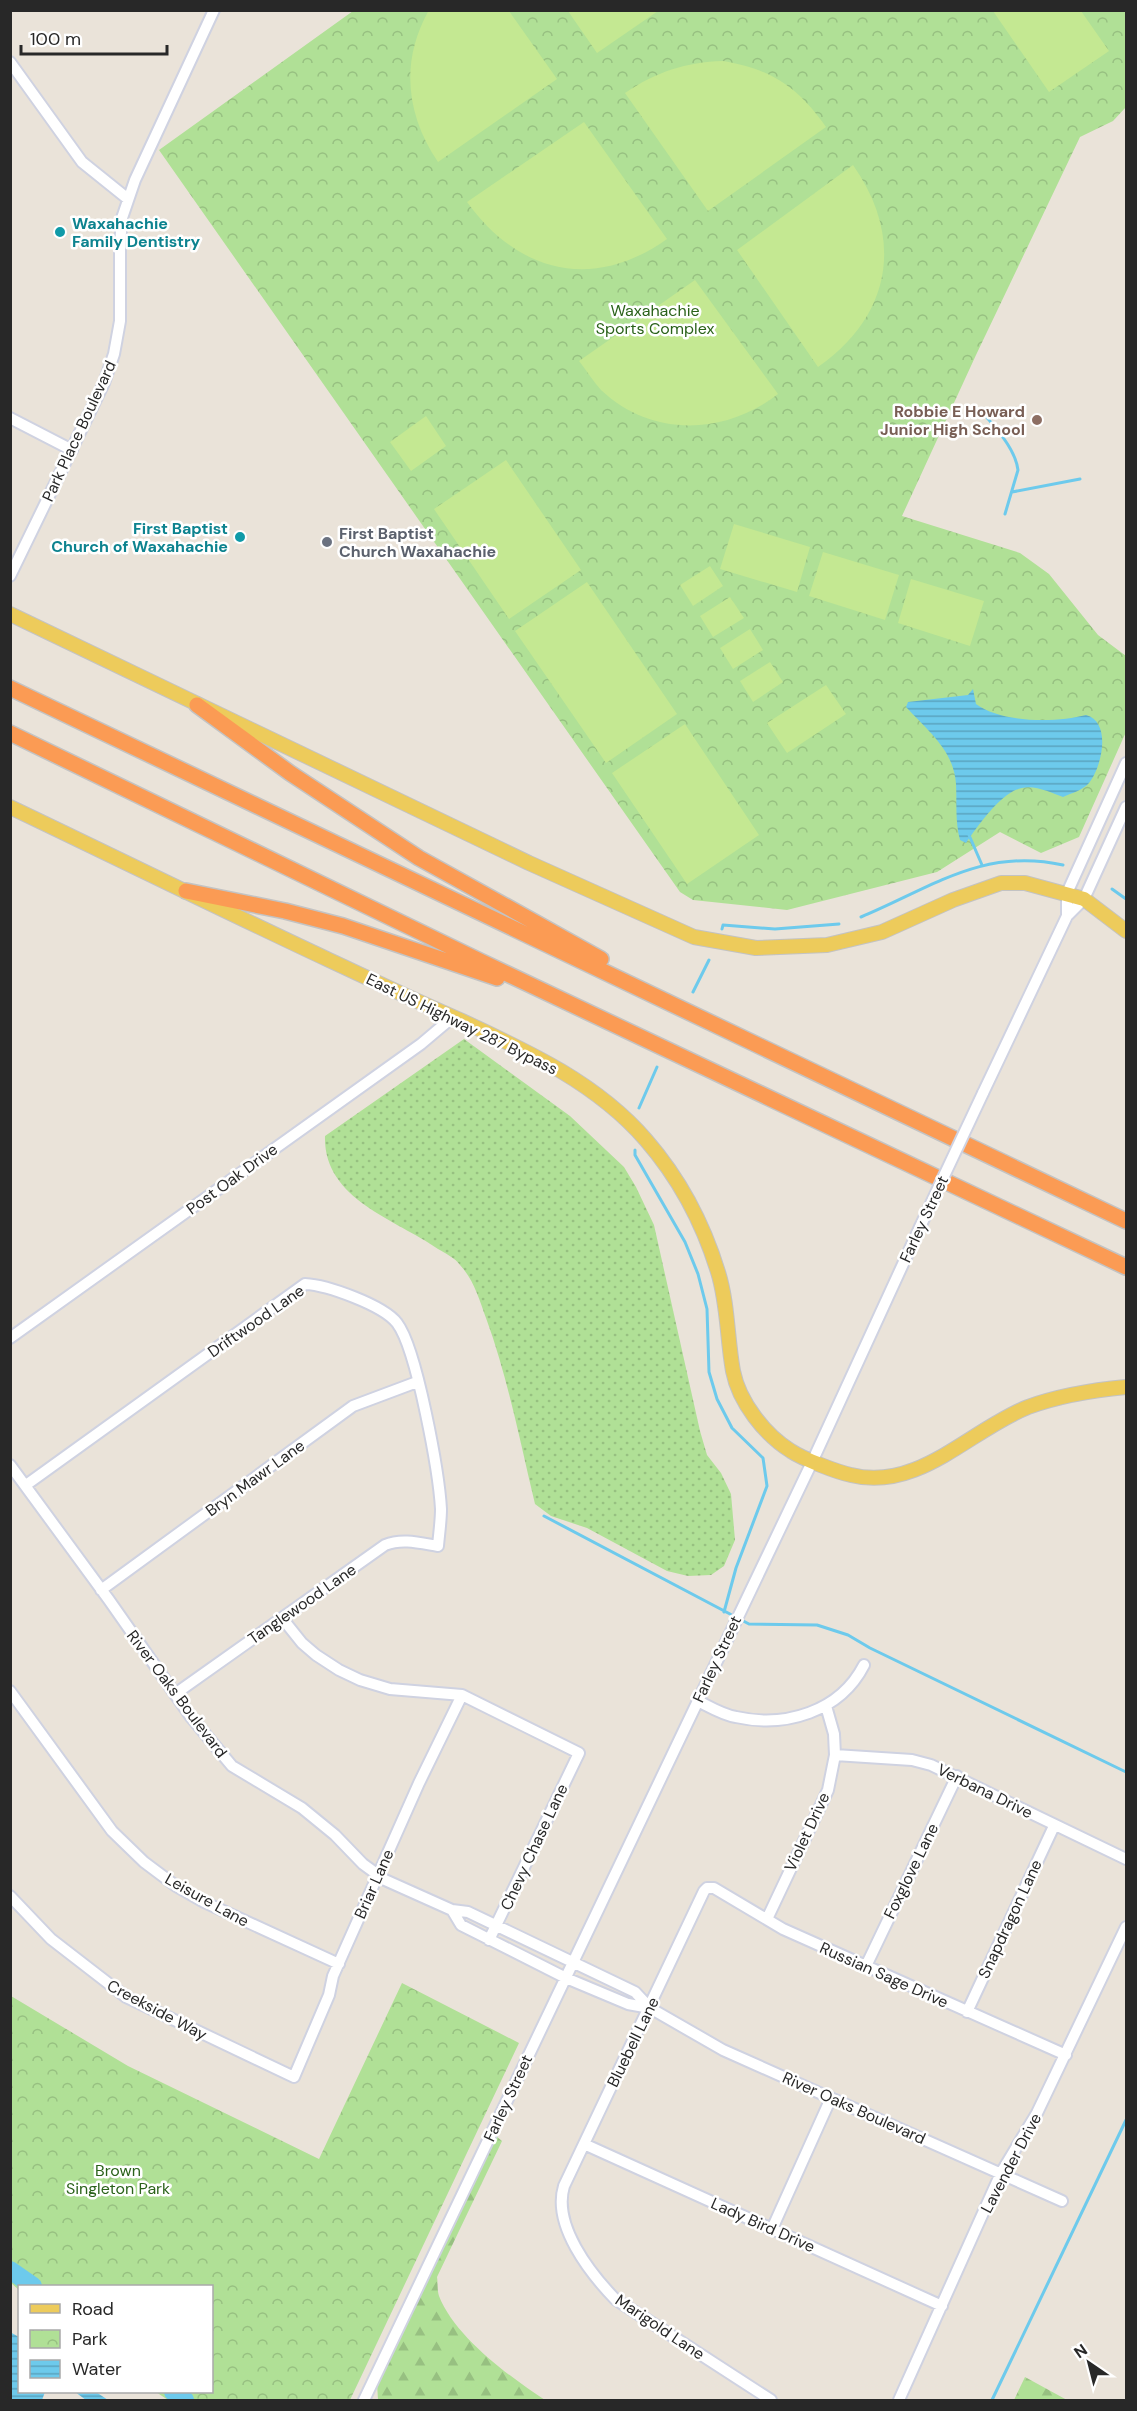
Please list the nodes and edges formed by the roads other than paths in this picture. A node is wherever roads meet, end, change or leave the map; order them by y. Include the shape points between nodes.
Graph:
1 (214, 11) edge
2 (11, 62) edge
3 (128, 199) junction
4 (10, 418) edge
5 (72, 450) junction
6 (10, 576) edge
7 (10, 614) edge
8 (10, 688) edge
9 (197, 705) junction
10 (10, 733) edge
11 (1126, 762) edge
12 (10, 807) edge
13 (1126, 807) edge
14 (186, 891) junction
15 (1067, 893) junction
16 (1084, 899) junction
17 (1067, 916) junction
18 (1126, 931) edge
19 (639, 988) junction
20 (574, 1004) junction
21 (453, 1017) junction
22 (1126, 1221) edge
23 (1126, 1267) edge
24 (10, 1338) edge
25 (417, 1382) junction
26 (1126, 1387) edge
27 (813, 1460) junction
28 (10, 1465) edge
29 (26, 1485) junction
30 (438, 1546) joint
31 (101, 1590) junction
32 (282, 1618) junction
33 (864, 1665) dead end
34 (10, 1691) edge
35 (175, 1694) junction
36 (462, 1695) junction
37 (698, 1701) junction
38 (826, 1706) junction
39 (835, 1755) junction
40 (957, 1776) junction
41 (1054, 1826) junction
42 (1126, 1859) edge
43 (378, 1875) junction
44 (707, 1888) joint
45 (10, 1896) edge
46 (452, 1910) junction
47 (767, 1919) junction
48 (497, 1925) junction
49 (1126, 1927) edge
50 (489, 1940) junction
51 (572, 1963) junction
52 (339, 1964) junction
53 (866, 1966) junction
54 (566, 1978) junction
55 (650, 2008) junction
56 (967, 2012) junction
57 (1066, 2055) junction
58 (294, 2077) joint
59 (831, 2098) junction
60 (584, 2144) junction
61 (1001, 2173) junction
62 (560, 2198) joint
63 (1062, 2201) dead end
64 (772, 2229) junction
65 (942, 2306) junction
66 (364, 2400) edge
67 (771, 2400) edge
68 (899, 2400) edge

1 - 3 street, Park Place Boulevard
2 - 3 street via 82,162
3 - 5 street, Park Place Boulevard via 122,218 120,321 114,354
4 - 5 street
5 - 6 street, Park Place Boulevard
7 - 9 main road
8 - 19 highway
9 - 15 main road via 694,937 756,948 827,945 882,932 1001,883 1025,883
9 - 19 highway via 290,773 419,858 618,970
10 - 20 highway
11 - 15 street
12 - 14 main road, East US Highway 287 Bypass
13 - 16 street
14 - 20 highway via 343,926
14 - 21 main road, East US Highway 287 Bypass
15 - 16 main road
15 - 17 street
16 - 17 street
16 - 18 main road
17 - 27 street, Farley Street, bridge
19 - 22 highway
20 - 23 highway
21 - 24 street, Post Oak Drive via 421,1044
21 - 27 main road, East US Highway 287 Bypass via 568,1075 598,1095 646,1140 684,1193 718,1271 739,1391 775,1439
25 - 29 street, Driftwood Lane via 397,1323 335,1289 305,1284
25 - 30 street, Driftwood Lane via 441,1510
25 - 31 street, Bryn Mawr Lane via 353,1406
26 - 27 main road, East US Highway 287 Bypass via 1030,1406 920,1467 894,1477 851,1475
27 - 37 street, Farley Street
28 - 29 street, River Oaks Boulevard
29 - 31 street, River Oaks Boulevard
30 - 32 street, Tanglewood Lane via 406,1541 385,1545
31 - 35 street, River Oaks Boulevard
32 - 35 street, Tanglewood Lane
32 - 36 street via 316,1655 360,1680 390,1689
33 - 38 street via 846,1689
34 - 52 street, Leisure Lane via 98,1814 129,1849 176,1886 204,1902
35 - 43 street, River Oaks Boulevard via 232,1766 302,1808
36 - 43 street, Briar Lane
36 - 48 street, Chevy Chase Lane via 579,1753
37 - 38 street via 734,1717 758,1721 780,1721
37 - 51 street, Farley Street
38 - 39 street, Violet Drive
39 - 40 street, Verbana Drive via 912,1760
39 - 47 street, Violet Drive via 828,1790
40 - 41 street, Verbana Drive
40 - 53 street, Foxglove Lane
41 - 42 street, Verbana Drive
41 - 56 street, Snapdragon Lane
43 - 46 street, River Oaks Boulevard
43 - 52 street, Briar Lane
44 - 47 street, Russian Sage Drive via 714,1888
44 - 55 street, Bluebell Lane
45 - 58 street, Creekside Way via 51,1939 126,1997
46 - 48 street, River Oaks Boulevard via 468,1912
46 - 50 street, River Oaks Boulevard via 461,1925
47 - 53 street, Russian Sage Drive
48 - 50 street, Chevy Chase Lane
48 - 51 street, River Oaks Boulevard
49 - 57 street, Lavender Drive
50 - 54 street, River Oaks Boulevard
51 - 54 street, Farley Street
51 - 55 street, River Oaks Boulevard via 635,1992
52 - 58 street, Briar Lane
53 - 56 street, Russian Sage Drive
54 - 55 street, River Oaks Boulevard via 628,2004
54 - 66 street, Farley Street
55 - 59 street, River Oaks Boulevard via 723,2050
55 - 60 street, Bluebell Lane
56 - 57 street, Russian Sage Drive
57 - 61 street, Lavender Drive
59 - 61 street, River Oaks Boulevard
59 - 64 street
60 - 62 street, Bluebell Lane
60 - 64 street, Lady Bird Drive
61 - 63 street, River Oaks Boulevard
61 - 65 street, Lavender Drive
62 - 67 street, Marigold Lane via 572,2241 615,2299
64 - 65 street, Lady Bird Drive
65 - 68 street, Lavender Drive

